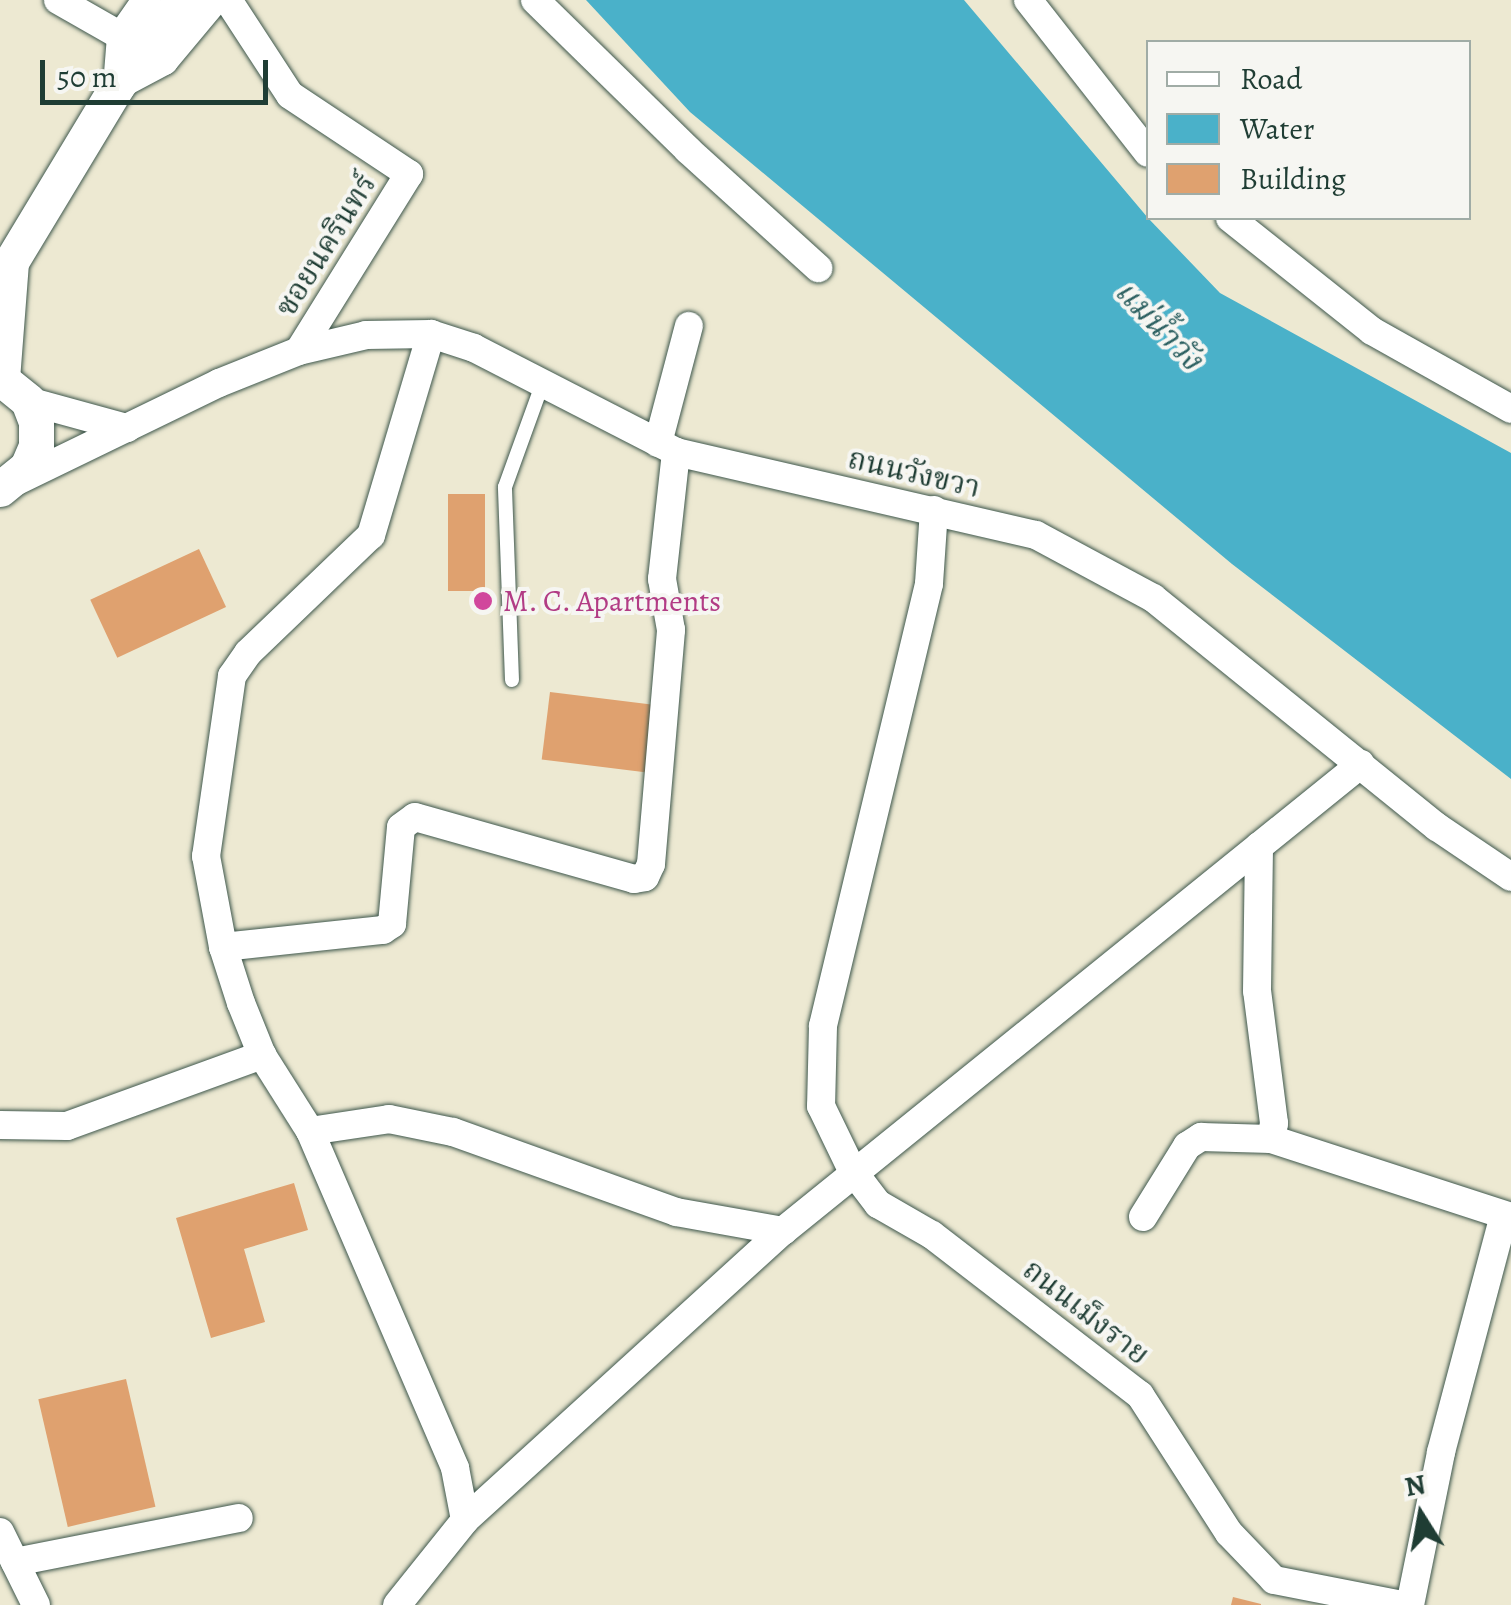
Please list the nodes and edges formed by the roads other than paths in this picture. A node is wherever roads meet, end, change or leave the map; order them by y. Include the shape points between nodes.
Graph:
1 (58, 0) edge
2 (146, 0) edge
3 (181, 0) edge
4 (215, 0) edge
5 (228, 0) edge
6 (535, 0) edge
7 (1028, 0) edge
8 (122, 36) junction
9 (118, 86) junction
10 (1146, 150) edge
11 (1233, 220) edge
12 (818, 268) dead end
13 (6, 270) edge
14 (689, 326) dead end
15 (431, 334) junction
16 (299, 351) junction
17 (542, 385) junction
18 (10, 386) edge
19 (1511, 409) edge
20 (127, 428) junction
21 (667, 448) junction
22 (6, 486) edge
23 (934, 510) junction
24 (512, 680) dead end
25 (1361, 764) junction
26 (1259, 846) junction
27 (1511, 877) edge
28 (223, 947) junction
29 (262, 1055) junction
30 (0, 1125) edge
31 (310, 1131) junction
32 (1271, 1139) junction
33 (852, 1170) junction
34 (1507, 1216) edge
35 (1143, 1218) dead end
36 (782, 1231) junction
37 (239, 1518) dead end
38 (464, 1520) junction
39 (0, 1532) edge
40 (15, 1562) junction
41 (36, 1605) edge
42 (397, 1605) edge
43 (1406, 1605) edge

1 - 8 street
2 - 8 street
3 - 9 street
4 - 9 street via 164,61
5 - 16 street, ซอยนครินทร์ via 290,95 409,174
6 - 12 street
7 - 10 street
8 - 9 street
9 - 13 street
11 - 19 street via 1372,330
13 - 18 street
14 - 21 street
15 - 16 street, ถนนวังขวา via 366,335
15 - 17 street, ถนนวังขวา via 474,348
15 - 28 street via 372,536 232,676 206,856
16 - 20 street, ถนนวังขวา
17 - 21 street, ถนนวังขวา
17 - 24 lane via 505,487
18 - 20 street
18 - 22 street via 36,422 36,446 27,467
20 - 22 street
21 - 23 street, ถนนวังขวา
21 - 28 street via 662,579 670,630 645,877 634,880 415,817 400,827 392,924
23 - 25 street, ถนนวังขวา via 1036,535 1153,598
23 - 33 street, ถนนเม็งราย via 929,584 823,1026 821,1106
25 - 26 street
25 - 27 street, ถนนวังขวา
26 - 32 street via 1257,992
26 - 33 street
28 - 29 street
29 - 30 street via 67,1126
29 - 31 street
31 - 36 street via 389,1120 453,1132 676,1212
31 - 38 street via 455,1468
32 - 34 street
32 - 35 street via 1201,1137 1186,1146
33 - 36 street
33 - 43 street, ถนนเม็งราย via 878,1204 932,1235 1140,1394 1229,1533 1274,1580
34 - 43 street
36 - 38 street
37 - 40 street
38 - 42 street
39 - 40 street
40 - 41 street

